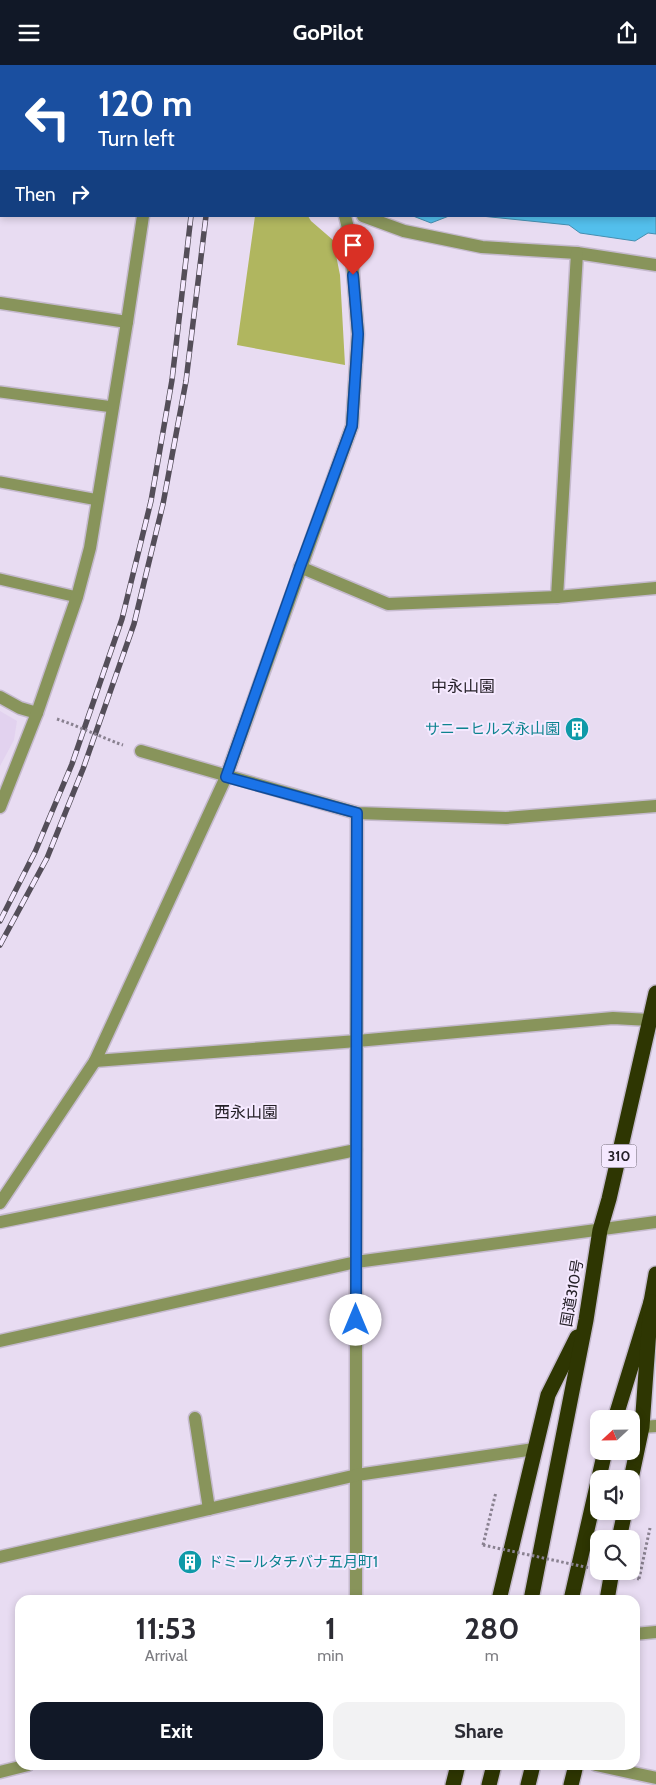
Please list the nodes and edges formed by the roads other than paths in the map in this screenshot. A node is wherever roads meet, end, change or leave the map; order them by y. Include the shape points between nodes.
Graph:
1 (143, 217) edge
2 (345, 217) edge
3 (365, 217) edge
4 (578, 253) junction
5 (656, 265) edge
6 (0, 303) edge
7 (127, 322) junction
8 (0, 392) edge
9 (113, 407) junction
10 (0, 482) edge
11 (98, 500) junction
12 (300, 567) junction
13 (0, 579) edge
14 (656, 588) edge
15 (77, 597) junction
16 (557, 597) junction
17 (0, 697) edge
18 (37, 713) junction
19 (140, 751) dead end
20 (226, 777) junction
21 (656, 806) edge
22 (0, 807) edge
23 (357, 813) junction
24 (656, 993) edge
25 (650, 1020) junction
26 (357, 1041) junction
27 (95, 1061) junction
28 (356, 1150) junction
29 (0, 1203) edge
30 (0, 1222) edge
31 (656, 1222) edge
32 (600, 1230) junction
33 (356, 1262) junction
34 (656, 1274) edge
35 (651, 1302) junction
36 (586, 1320) junction
37 (0, 1341) edge
38 (618, 1410) edge
39 (194, 1418) dead end
40 (649, 1426) edge
41 (534, 1449) junction
42 (603, 1460) edge
43 (634, 1470) edge
44 (357, 1475) junction
45 (209, 1509) junction
46 (0, 1557) edge
47 (610, 1580) edge
48 (356, 1595) edge
49 (499, 1595) edge
50 (532, 1595) edge
51 (571, 1595) edge
52 (608, 1595) edge
53 (656, 1632) edge
54 (640, 1634) edge
55 (15, 1768) edge
56 (457, 1770) edge
57 (493, 1770) edge
58 (532, 1770) edge
59 (575, 1770) edge
60 (619, 1770) edge
61 (0, 1772) edge
62 (656, 1778) edge
63 (453, 1785) edge
64 (489, 1785) edge
65 (528, 1785) edge
66 (571, 1785) edge

1 - 7 street
2 - 12 street via 350,236 358,334 352,426
3 - 4 street via 404,231 482,247
4 - 5 street
4 - 16 street
6 - 7 street
7 - 9 street
8 - 9 lane
9 - 11 street
10 - 11 lane
11 - 15 street
12 - 16 street via 388,604
12 - 20 street
13 - 15 lane
14 - 16 street
15 - 18 street
17 - 18 street
18 - 22 street
19 - 20 street
20 - 23 street
20 - 27 street
21 - 23 street via 506,818
23 - 26 street
24 - 25 highway, 国道310号 / 310
25 - 26 street via 613,1018
25 - 32 highway, 国道310号 / 310
26 - 27 street
26 - 28 street
27 - 29 street
28 - 30 street
28 - 33 street
31 - 32 street
32 - 33 street
32 - 36 highway, 国道310号 / 310
33 - 37 street
33 - 44 street
34 - 35 highway
35 - 38 highway
35 - 40 highway
36 - 41 highway via 548,1395
36 - 50 highway, 国道310号 / 310
39 - 45 street
40 - 43 highway
41 - 44 street
41 - 49 highway
42 - 51 highway
44 - 45 street
44 - 48 street
45 - 46 street
47 - 52 highway
53 - 54 street
55 - 61 street
56 - 63 highway
57 - 64 highway
58 - 65 highway
59 - 66 highway
60 - 62 street

